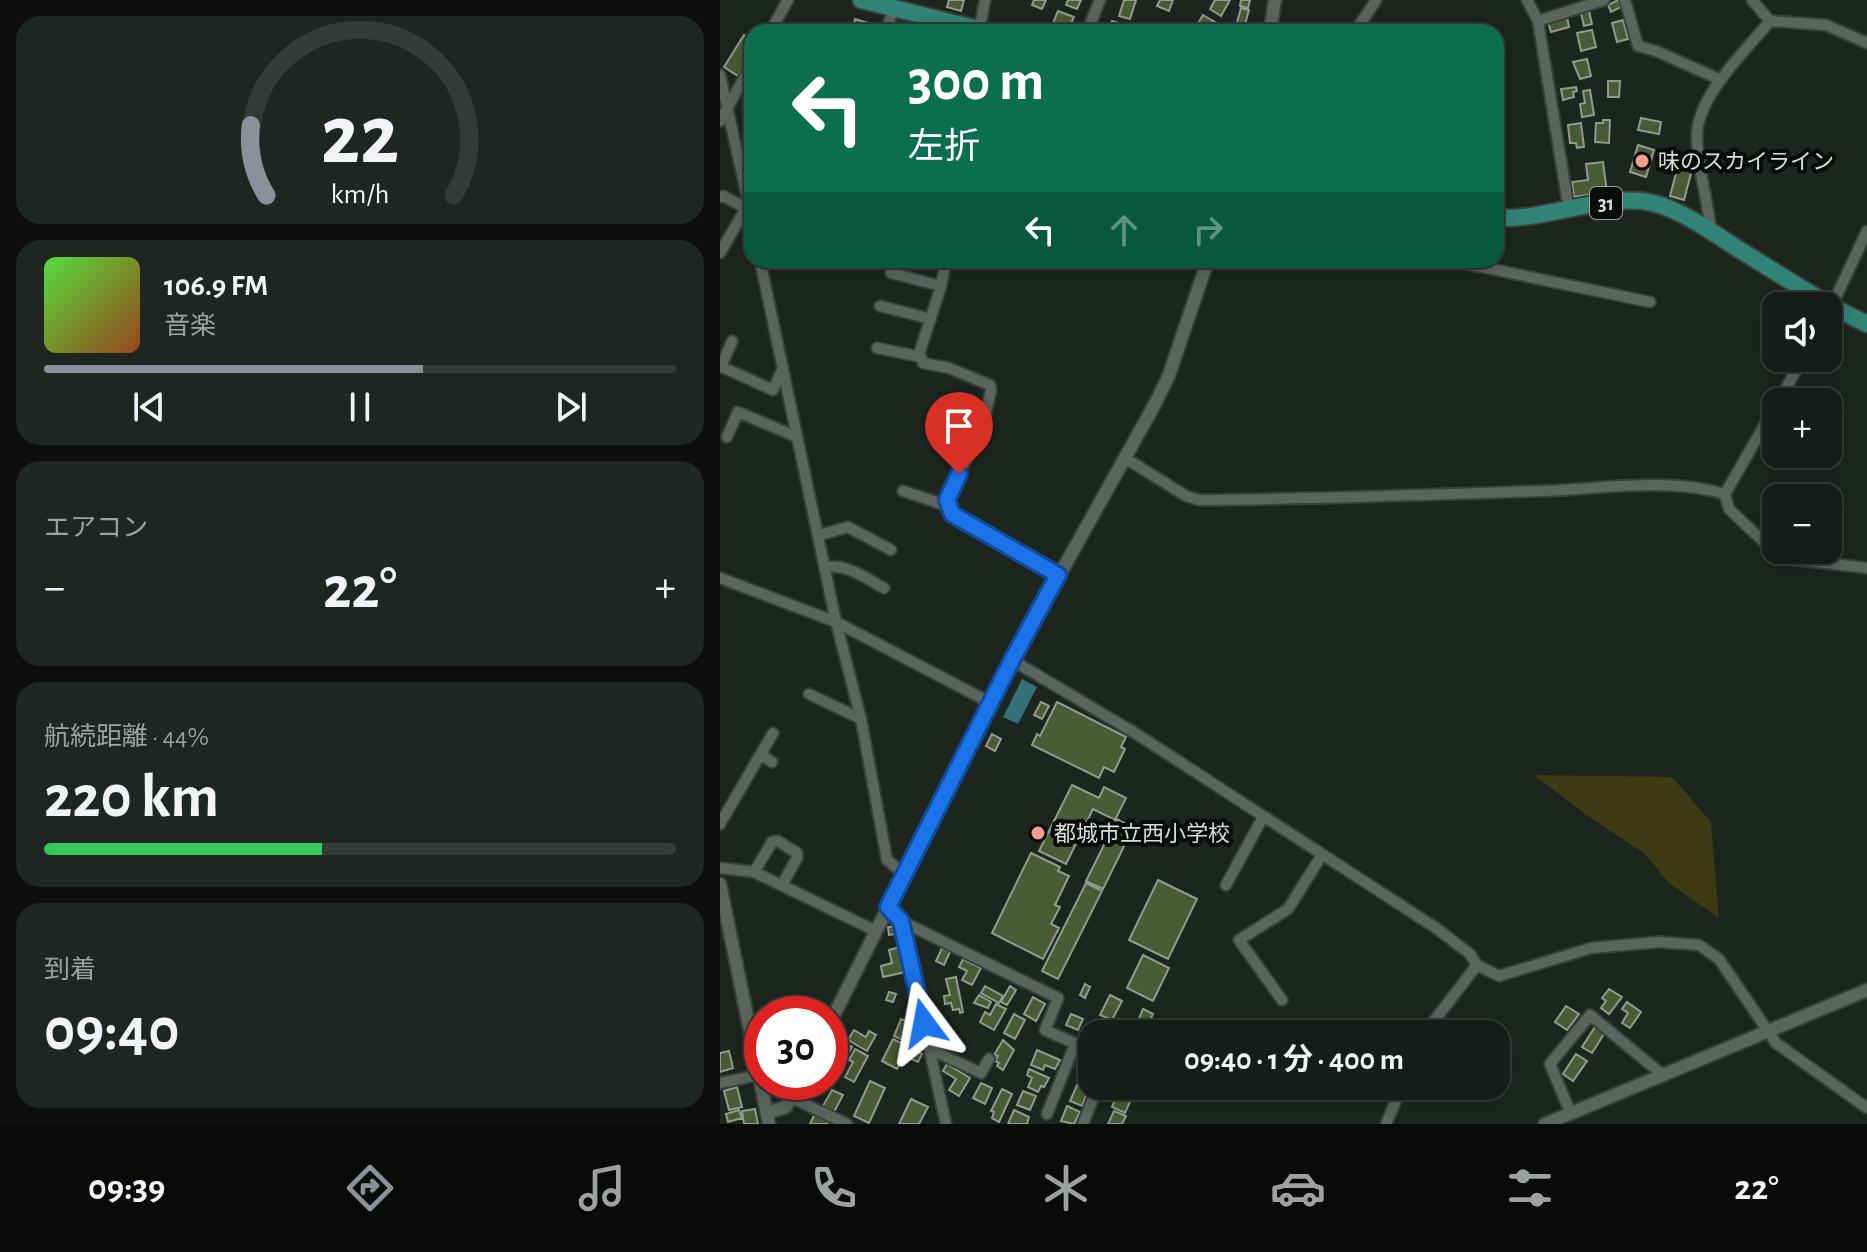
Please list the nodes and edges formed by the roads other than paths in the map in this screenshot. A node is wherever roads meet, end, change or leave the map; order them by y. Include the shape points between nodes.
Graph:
1 (788, 0) edge
2 (861, 0) edge
3 (985, 0) edge
4 (1100, 0) edge
5 (1275, 0) edge
6 (1376, 0) edge
7 (1527, 0) edge
8 (1604, 0) edge
9 (1625, 0) edge
10 (1752, 0) edge
11 (894, 7) junction
12 (1538, 21) junction
13 (1770, 21) junction
14 (774, 24) edge
15 (889, 24) edge
16 (957, 24) edge
17 (983, 24) edge
18 (1090, 24) edge
19 (1271, 24) edge
20 (1360, 24) edge
21 (1867, 43) edge
22 (720, 75) edge
23 (744, 75) edge
24 (1721, 80) junction
25 (724, 103) edge
26 (720, 121) edge
27 (744, 190) edge
28 (720, 197) edge
29 (744, 209) edge
30 (1569, 210) junction
31 (1504, 218) edge
32 (744, 219) edge
33 (1711, 231) junction
34 (1867, 231) edge
35 (720, 253) edge
36 (762, 268) edge
37 (944, 268) edge
38 (1205, 268) edge
39 (1486, 268) edge
40 (891, 273) dead end
41 (941, 286) junction
42 (1803, 292) edge
43 (1838, 292) edge
44 (1650, 302) dead end
45 (880, 306) dead end
46 (1842, 315) edge
47 (931, 319) junction
48 (1867, 324) edge
49 (732, 341) dead end
50 (877, 348) dead end
51 (921, 357) junction
52 (721, 367) edge
53 (783, 368) junction
54 (1762, 429) edge
55 (727, 437) dead end
56 (797, 437) junction
57 (1125, 458) junction
58 (903, 491) dead end
59 (1725, 494) junction
60 (948, 506) junction
61 (820, 535) junction
62 (891, 550) dead end
63 (826, 567) junction
64 (1867, 568) edge
65 (1058, 575) junction
66 (720, 578) edge
67 (884, 588) dead end
68 (836, 622) junction
69 (1012, 660) junction
70 (809, 694) dead end
71 (991, 703) junction
72 (861, 719) junction
73 (773, 733) dead end
74 (761, 754) junction
75 (772, 762) dead end
76 (1263, 817) junction
77 (720, 824) edge
78 (1322, 855) junction
79 (720, 868) edge
80 (754, 872) junction
81 (904, 874) junction
82 (720, 884) edge
83 (782, 885) junction
84 (1226, 885) dead end
85 (888, 907) junction
86 (901, 921) junction
87 (876, 931) junction
88 (1477, 965) junction
89 (1867, 990) edge
90 (844, 996) edge
91 (1282, 1000) dead end
92 (744, 1002) edge
93 (1435, 1020) edge
94 (1769, 1031) junction
95 (1075, 1044) junction
96 (1078, 1045) edge
97 (930, 1049) junction
98 (989, 1059) dead end
99 (1664, 1076) junction
100 (744, 1078) edge
101 (720, 1083) edge
102 (791, 1100) edge
103 (796, 1100) edge
104 (1092, 1100) edge
105 (1396, 1100) edge
106 (1867, 1108) edge
107 (1047, 1114) dead end
108 (1571, 1114) junction
109 (768, 1119) edge
110 (847, 1124) edge
111 (946, 1124) edge
112 (1083, 1124) edge
113 (1386, 1124) edge
114 (1545, 1124) edge

1 - 14 street
2 - 11 main road
3 - 17 street
4 - 18 street
5 - 19 street
6 - 20 street
7 - 12 street
8 - 12 street
9 - 24 street via 1638,46
10 - 13 street
11 - 15 street
11 - 16 main road
12 - 30 street
13 - 21 street via 1826,25
13 - 24 street
22 - 25 street
23 - 25 street
24 - 33 street via 1697,130
25 - 26 street
25 - 27 street
28 - 29 street
30 - 31 main road, 31
30 - 33 main road, 31 via 1647,201
32 - 35 street
33 - 42 main road, 31
34 - 43 street
36 - 53 street
37 - 41 street
38 - 57 street via 1169,375
39 - 44 street
40 - 41 street
41 - 47 street
45 - 47 street
46 - 48 main road, 31
47 - 51 street
49 - 52 street
50 - 51 street
51 - 60 street via 923,363 980,380 991,390 984,421
52 - 53 street via 773,390
53 - 56 street
54 - 59 street
55 - 56 street via 738,412
56 - 61 street
57 - 59 street via 1199,500 1642,487
57 - 65 street
58 - 60 street
59 - 64 street via 1729,509 1777,554
60 - 65 street via 952,514
61 - 62 street via 848,527
61 - 63 street
63 - 67 street via 847,568
63 - 68 street
65 - 69 street
66 - 68 street
68 - 71 street
68 - 72 street
69 - 71 street
69 - 76 street
70 - 72 street
71 - 81 street
72 - 81 street via 887,860
73 - 74 street
74 - 75 street
74 - 77 street
76 - 78 street
76 - 84 street
78 - 88 street via 1436,928
78 - 91 street via 1288,909 1239,940
79 - 80 street
80 - 83 street
80 - 83 street via 772,842 778,841 797,853
81 - 85 street
82 - 92 street
83 - 87 street
85 - 86 street
85 - 87 street
86 - 95 street via 1058,998 1045,1030
86 - 97 street
87 - 90 street
88 - 93 street
88 - 94 street via 1499,976 1591,948 1659,942 1699,945 1719,959
89 - 94 street
94 - 99 street
94 - 106 street via 1776,1043
95 - 96 street
95 - 107 street
97 - 98 street via 981,1073
97 - 111 street
99 - 108 street
99 - 108 street via 1590,1015 1550,1064
100 - 101 street
102 - 109 street
103 - 110 street
104 - 112 street
105 - 113 street
108 - 114 street

